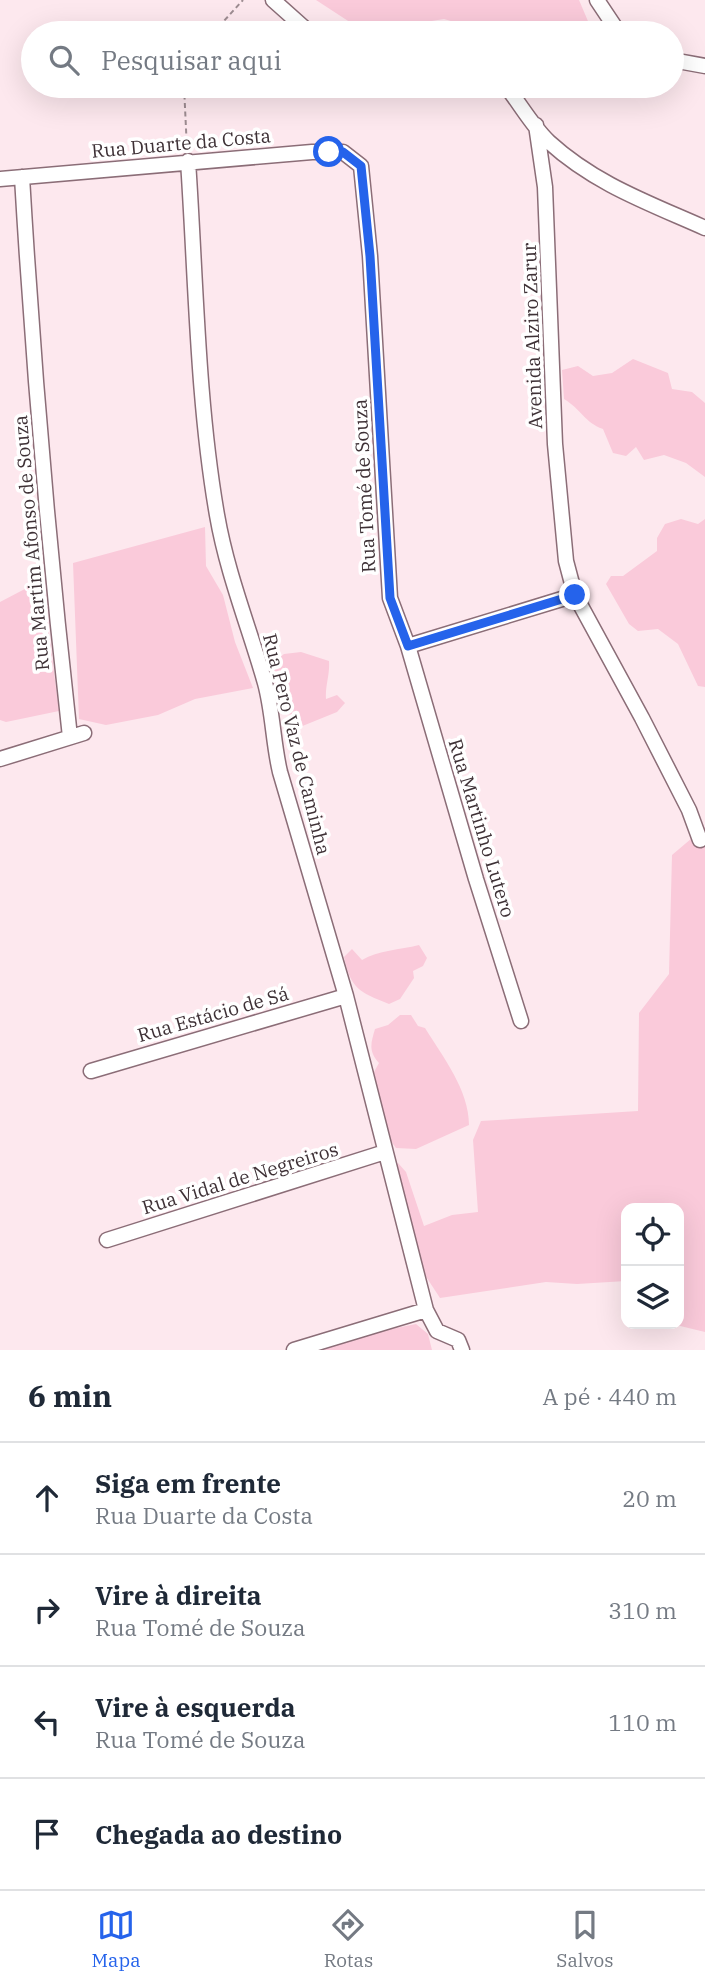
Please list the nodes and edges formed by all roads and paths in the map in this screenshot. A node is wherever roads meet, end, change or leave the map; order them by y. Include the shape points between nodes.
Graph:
1 (243, 0) edge
2 (273, 0) edge
3 (597, 0) edge
4 (224, 21) edge
5 (297, 21) edge
6 (611, 21) edge
7 (684, 62) edge
8 (705, 66) edge
9 (185, 98) edge
10 (515, 98) edge
11 (536, 125) junction
12 (188, 161) junction
13 (361, 166) joint
14 (22, 177) junction
15 (0, 178) edge
16 (705, 228) edge
17 (575, 595) junction
18 (408, 646) junction
19 (0, 759) edge
20 (700, 840) dead end
21 (346, 996) junction
22 (521, 1021) dead end
23 (91, 1071) dead end
24 (385, 1152) junction
25 (107, 1240) dead end
26 (426, 1310) junction
27 (295, 1350) edge
28 (462, 1350) edge

1 - 4 path
2 - 5 street
3 - 6 street
7 - 8 street
9 - 12 path
10 - 11 street, Avenida Alziro Zarur
11 - 16 street via 583,169 625,194
11 - 17 street, Avenida Alziro Zarur via 545,187 555,444 566,561
12 - 13 street, Rua Duarte da Costa via 343,152
12 - 14 street, Rua Duarte da Costa
12 - 21 street, Rua Pero Vaz de Caminha via 206,427 217,517 265,685 280,772
13 - 18 street, Rua Tomé de Souza via 390,598
14 - 15 street, Rua Duarte da Costa
14 - 19 street, Rua Martim Afonso de Souza via 43,466 77,735
17 - 18 street
17 - 20 street via 642,718
18 - 22 street, Rua Martinho Lutero
21 - 23 street, Rua Estácio de Sá
21 - 24 street, Rua Pero Vaz de Caminha
24 - 25 street, Rua Vidal de Negreiros
24 - 26 street, Rua Pero Vaz de Caminha
26 - 27 street
26 - 28 street, Rua Pero Vaz de Caminha via 437,1331 458,1340

